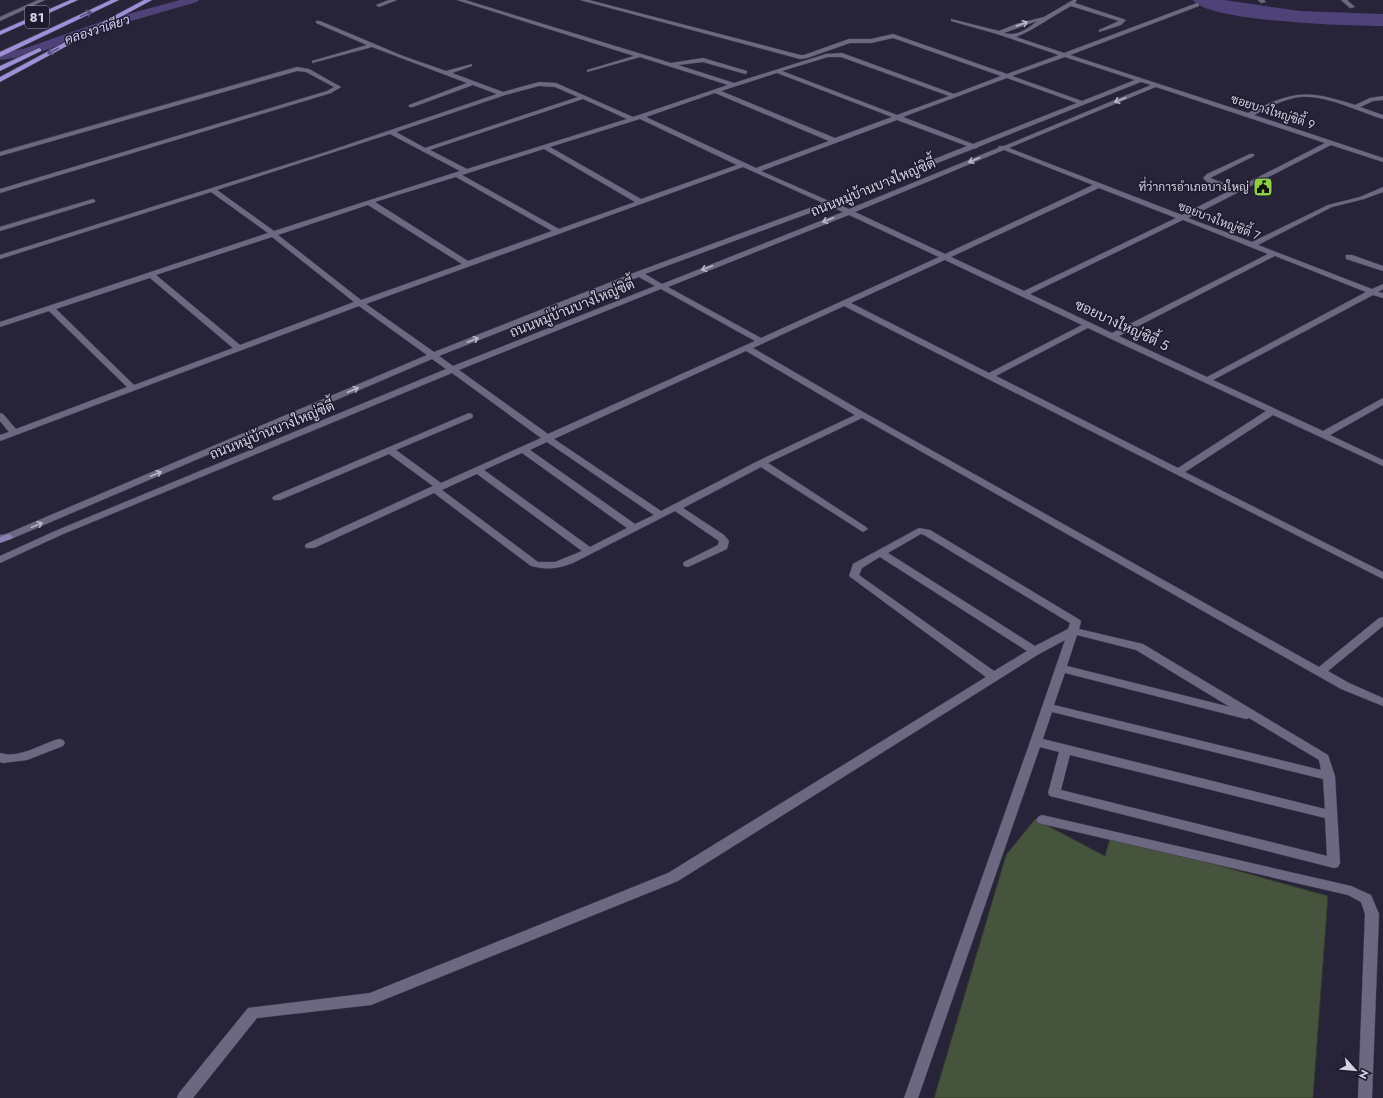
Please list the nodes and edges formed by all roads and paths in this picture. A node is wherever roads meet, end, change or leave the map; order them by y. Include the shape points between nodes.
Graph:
1 (42, 0) edge
2 (75, 0) edge
3 (116, 0) edge
4 (150, 0) edge
5 (394, 0) edge
6 (460, 0) edge
7 (584, 0) edge
8 (1078, 0) edge
9 (1344, 0) edge
10 (1071, 4) junction
11 (380, 5) dead end
12 (1197, 5) dead end
13 (1352, 7) dead end
14 (0, 18) edge
15 (1045, 18) junction
16 (953, 20) dead end
17 (318, 22) dead end
18 (1101, 31) dead end
19 (0, 33) edge
20 (999, 33) junction
21 (1011, 38) junction
22 (373, 45) junction
23 (0, 55) edge
24 (1066, 55) junction
25 (638, 56) junction
26 (314, 62) dead end
27 (470, 65) dead end
28 (672, 65) junction
29 (0, 69) edge
30 (589, 71) dead end
31 (776, 71) junction
32 (745, 72) dead end
33 (447, 73) junction
34 (1007, 77) junction
35 (0, 80) edge
36 (1141, 80) junction
37 (473, 83) junction
38 (735, 85) junction
39 (1156, 85) junction
40 (715, 91) junction
41 (503, 94) junction
42 (954, 96) junction
43 (583, 97) junction
44 (1383, 98) edge
45 (1082, 103) junction
46 (411, 106) dead end
47 (1354, 108) junction
48 (641, 116) junction
49 (1247, 116) junction
50 (897, 117) junction
51 (1383, 117) edge
52 (633, 119) junction
53 (390, 132) junction
54 (836, 141) junction
55 (986, 141) junction
56 (1330, 143) junction
57 (973, 146) junction
58 (545, 147) junction
59 (1003, 148) junction
60 (424, 150) junction
61 (990, 153) junction
62 (0, 154) edge
63 (1252, 155) dead end
64 (1383, 160) edge
65 (743, 165) junction
66 (757, 170) junction
67 (465, 171) junction
68 (456, 174) junction
69 (1098, 185) junction
70 (212, 189) junction
71 (1383, 189) edge
72 (1237, 190) junction
73 (0, 191) edge
74 (93, 201) dead end
75 (639, 201) junction
76 (369, 202) junction
77 (830, 203) junction
78 (849, 212) junction
79 (1182, 218) junction
80 (0, 229) edge
81 (557, 231) junction
82 (273, 234) junction
83 (1252, 245) junction
84 (1274, 254) junction
85 (0, 257) edge
86 (946, 257) junction
87 (1349, 257) dead end
88 (467, 264) junction
89 (1383, 270) edge
90 (150, 274) junction
91 (639, 274) junction
92 (661, 286) junction
93 (1383, 286) edge
94 (1372, 292) junction
95 (1024, 294) junction
96 (1383, 296) edge
97 (360, 303) junction
98 (844, 303) junction
99 (50, 308) junction
100 (1089, 324) junction
101 (0, 325) edge
102 (1112, 336) junction
103 (761, 341) junction
104 (239, 348) junction
105 (747, 348) junction
106 (434, 356) junction
107 (454, 369) junction
108 (990, 376) junction
109 (1207, 380) junction
110 (133, 388) junction
111 (1383, 401) edge
112 (1273, 411) junction
113 (862, 415) junction
114 (0, 416) edge
115 (469, 416) dead end
116 (15, 433) junction
117 (1323, 435) junction
118 (0, 438) edge
119 (548, 438) junction
120 (523, 449) junction
121 (390, 450) junction
122 (762, 463) junction
123 (1383, 463) edge
124 (478, 470) junction
125 (1179, 472) junction
126 (437, 488) junction
127 (277, 498) dead end
128 (675, 507) junction
129 (661, 515) junction
130 (634, 528) junction
131 (863, 529) dead end
132 (3, 538) edge
133 (310, 546) dead end
134 (589, 551) junction
135 (881, 553) junction
136 (0, 560) edge
137 (688, 564) dead end
138 (1383, 576) edge
139 (1383, 620) edge
140 (1073, 631) junction
141 (1035, 651) junction
142 (1060, 668) junction
143 (1320, 672) junction
144 (994, 678) junction
145 (1383, 702) edge
146 (1048, 707) junction
147 (1257, 718) junction
148 (1036, 742) junction
149 (59, 743) dead end
150 (1066, 749) junction
151 (0, 757) edge
152 (1329, 776) junction
153 (1331, 815) junction
154 (1042, 820) dead end
155 (184, 1098) edge
156 (911, 1098) edge
157 (1365, 1098) edge

1 - 14 street
2 - 19 highway, 81
23 -> 3 highway, 81
4 - 29 highway, 81
4 -> 35 highway, 81
5 - 11 street
6 - 25 street
7 - 34 street via 800,57 849,40 871,41 893,36
8 - 10 street
9 - 13 street
10 - 15 street
10 - 18 street via 1123,20 1120,24
12 - 24 street
20 -> 15 street
15 - 21 street via 1031,29
16 - 20 street, ซอยบางใหญ่ซิตี้ 9
17 - 22 street
20 - 21 street, ซอยบางใหญ่ซิตี้ 9
21 - 24 street, ซอยบางใหญ่ซิตี้ 9
22 - 26 street
22 - 33 street
24 - 34 street
24 - 36 street, ซอยบางใหญ่ซิตี้ 9
25 - 28 street
25 - 30 street
27 - 33 street
28 - 32 street via 703,60
28 - 38 street
31 - 38 street
31 - 42 street via 837,54
31 - 50 street
33 - 37 street
34 - 42 street
34 - 45 street
36 - 39 street, ซอยบางใหญ่ซิตี้ 9
36 - 45 street, ถนนหมู่บ้านบางใหญ่ซิตี้
37 - 41 street
37 - 46 street
38 - 40 street
39 - 49 street, ซอยบางใหญ่ซิตี้ 9
39 -> 59 street, ถนนหมู่บ้านบางใหญ่ซิตี้
40 - 48 street
40 - 54 street
41 - 43 street via 547,84 556,85
41 - 53 street
42 - 50 street
43 - 52 street
43 - 60 street
44 - 47 street via 1372,99
45 - 55 street, ถนนหมู่บ้านบางใหญ่ซิตี้
47 - 49 street via 1319,97 1303,95 1286,98
47 - 51 street
48 - 52 street
48 - 65 street, ซอยบางใหญ่ซิตี้ 5
49 - 56 street, ซอยบางใหญ่ซิตี้ 9
50 - 54 street
50 - 57 street
52 - 58 street
53 - 60 street
53 - 70 street
54 - 66 street
55 - 57 street, ถนนหมู่บ้านบางใหญ่ซิตี้
55 - 59 street, ซอยบางใหญ่ซิตี้ 7
56 - 64 street, ซอยบางใหญ่ซิตี้ 9
56 - 72 street
57 - 61 street
57 - 77 street, ถนนหมู่บ้านบางใหญ่ซิตี้
58 - 67 street
58 - 75 street
59 - 61 street, ถนนหมู่บ้านบางใหญ่ซิตี้
59 - 69 street, ซอยบางใหญ่ซิตี้ 7
60 - 67 street
61 -> 78 street, ถนนหมู่บ้านบางใหญ่ซิตี้
62 - 73 street via 292,70 307,70 338,87 329,92
63 - 72 street via 1209,174 1206,178
65 - 66 street, ซอยบางใหญ่ซิตี้ 5
65 - 75 street
66 - 77 street, ซอยบางใหญ่ซิตี้ 5
67 - 68 street
68 - 76 street
68 - 81 street
69 - 79 street, ซอยบางใหญ่ซิตี้ 7
69 - 86 street
70 - 82 street
70 - 85 street
71 - 83 street via 1362,198 1330,206
72 - 79 street
74 - 80 street
75 - 81 street
76 - 82 street
76 - 88 street
77 - 78 street, ซอยบางใหญ่ซิตี้ 5
77 - 91 street, ถนนหมู่บ้านบางใหญ่ซิตี้
78 - 86 street, ซอยบางใหญ่ซิตี้ 5
78 -> 92 street, ถนนหมู่บ้านบางใหญ่ซิตี้
79 - 83 street, ซอยบางใหญ่ซิตี้ 7
79 - 95 street
81 - 88 street
82 - 90 street
82 - 97 street
83 - 84 street, ซอยบางใหญ่ซิตี้ 7
84 - 94 street, ซอยบางใหญ่ซิตี้ 7
84 - 102 street
86 - 95 street, ซอยบางใหญ่ซิตี้ 5
86 - 98 street
87 - 89 street
88 - 97 street
90 - 99 street
90 - 104 street
91 - 92 street
106 -> 91 street, ถนนหมู่บ้านบางใหญ่ซิตี้
92 - 103 street
92 - 107 street, ถนนหมู่บ้านบางใหญ่ซิตี้
93 - 94 street
94 - 96 street, ซอยบางใหญ่ซิตี้ 7
94 - 109 street
95 - 100 street, ซอยบางใหญ่ซิตี้ 5
97 - 104 street
97 - 106 street
98 - 103 street
98 - 108 street
99 - 101 street
99 - 110 street
100 - 102 street, ซอยบางใหญ่ซิตี้ 5
100 - 108 street
102 - 109 street, ซอยบางใหญ่ซิตี้ 5
103 - 105 street
104 - 110 street
105 - 113 street
105 - 119 street
106 - 107 street
132 -> 106 street, ถนนหมู่บ้านบางใหญ่ซิตี้
107 - 119 street
107 - 136 street, ถนนหมู่บ้านบางใหญ่ซิตี้ via 65,530
108 - 125 street
109 - 112 street, ซอยบางใหญ่ซิตี้ 5
110 - 116 street
111 - 117 street
112 - 117 street, ซอยบางใหญ่ซิตี้ 5
112 - 125 street
113 - 122 street
113 - 143 street
114 - 116 street
115 - 121 street
116 - 118 street
117 - 123 street, ซอยบางใหญ่ซิตี้ 5
119 - 120 street
119 - 129 street
120 - 124 street
120 - 130 street
121 - 126 street
121 - 127 street
122 - 128 street
122 - 131 street
124 - 126 street
124 - 134 street
125 - 138 street
126 - 133 street
126 - 134 street via 535,564 557,566
128 - 129 street
128 - 137 street via 724,541 723,547
129 - 130 street
130 - 134 street
135 - 140 street via 919,531 927,532 1076,622
135 - 141 street
135 - 144 street via 857,566 854,576
139 - 143 street
140 - 141 street
140 - 142 street
140 - 147 street via 1139,647
141 - 144 street
142 - 146 street
142 - 147 street
143 - 145 street
144 - 155 street via 673,877 371,999 253,1012
146 - 148 street
146 - 152 street
147 - 152 street via 1324,758
148 - 150 street
148 - 156 street
149 - 151 street via 27,756 3,759
150 - 153 street
150 - 153 street via 1054,793 1334,863
152 - 153 street
154 - 157 street via 1351,891 1366,899 1372,914

